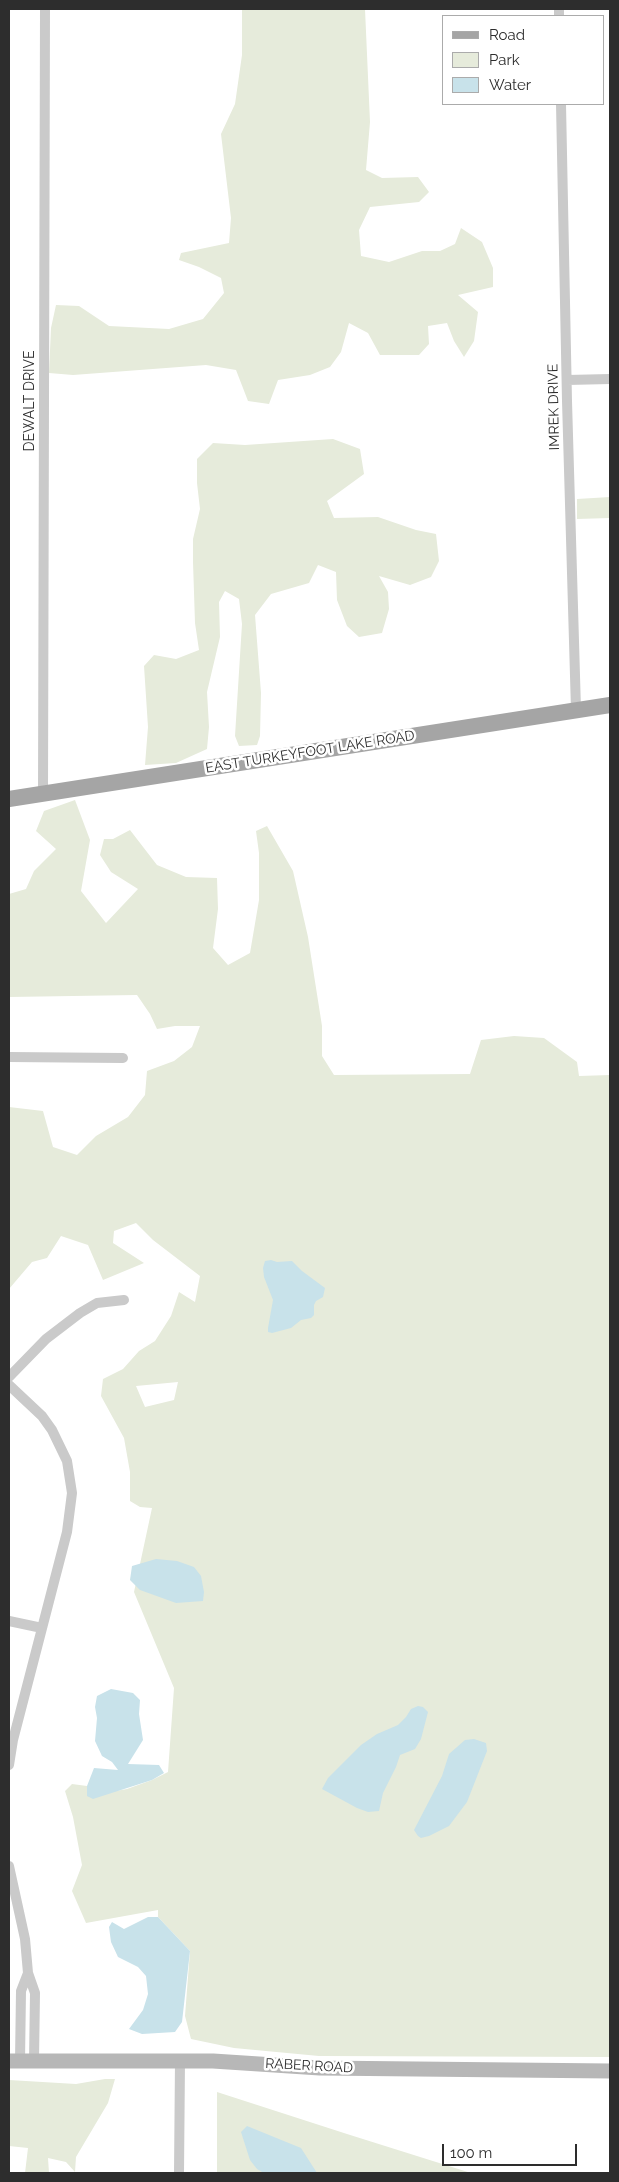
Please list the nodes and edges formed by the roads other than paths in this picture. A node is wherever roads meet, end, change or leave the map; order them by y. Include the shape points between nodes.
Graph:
1 (45, 9) edge
2 (561, 105) edge
3 (610, 379) edge
4 (567, 380) junction
5 (610, 705) edge
6 (576, 710) junction
7 (43, 793) junction
8 (9, 799) edge
9 (9, 1057) edge
10 (123, 1058) dead end
11 (124, 1300) dead end
12 (9, 1377) edge
13 (9, 1385) edge
14 (9, 1621) edge
15 (42, 1628) junction
16 (9, 1765) edge
17 (9, 1866) edge
18 (21, 2061) edge
19 (180, 2061) junction
20 (610, 2071) edge
21 (179, 2173) edge

1 - 7 street, DEWALT DRIVE
2 - 4 street, IMREK DRIVE
3 - 4 street
4 - 6 street, IMREK DRIVE
5 - 6 main road, EAST TURKEYFOOT LAKE ROAD
6 - 7 main road, EAST TURKEYFOOT LAKE ROAD
7 - 8 main road, EAST TURKEYFOOT LAKE ROAD
9 - 10 street
11 - 12 street via 97,1303 80,1313 46,1339
13 - 15 street via 52,1430 64,1453 70,1478 72,1508
14 - 15 street
15 - 16 street
17 - 18 street via 25,1939 28,1973 21,1991
18 - 19 street, RABER ROAD
19 - 20 street, RABER ROAD via 320,2068
19 - 21 street

